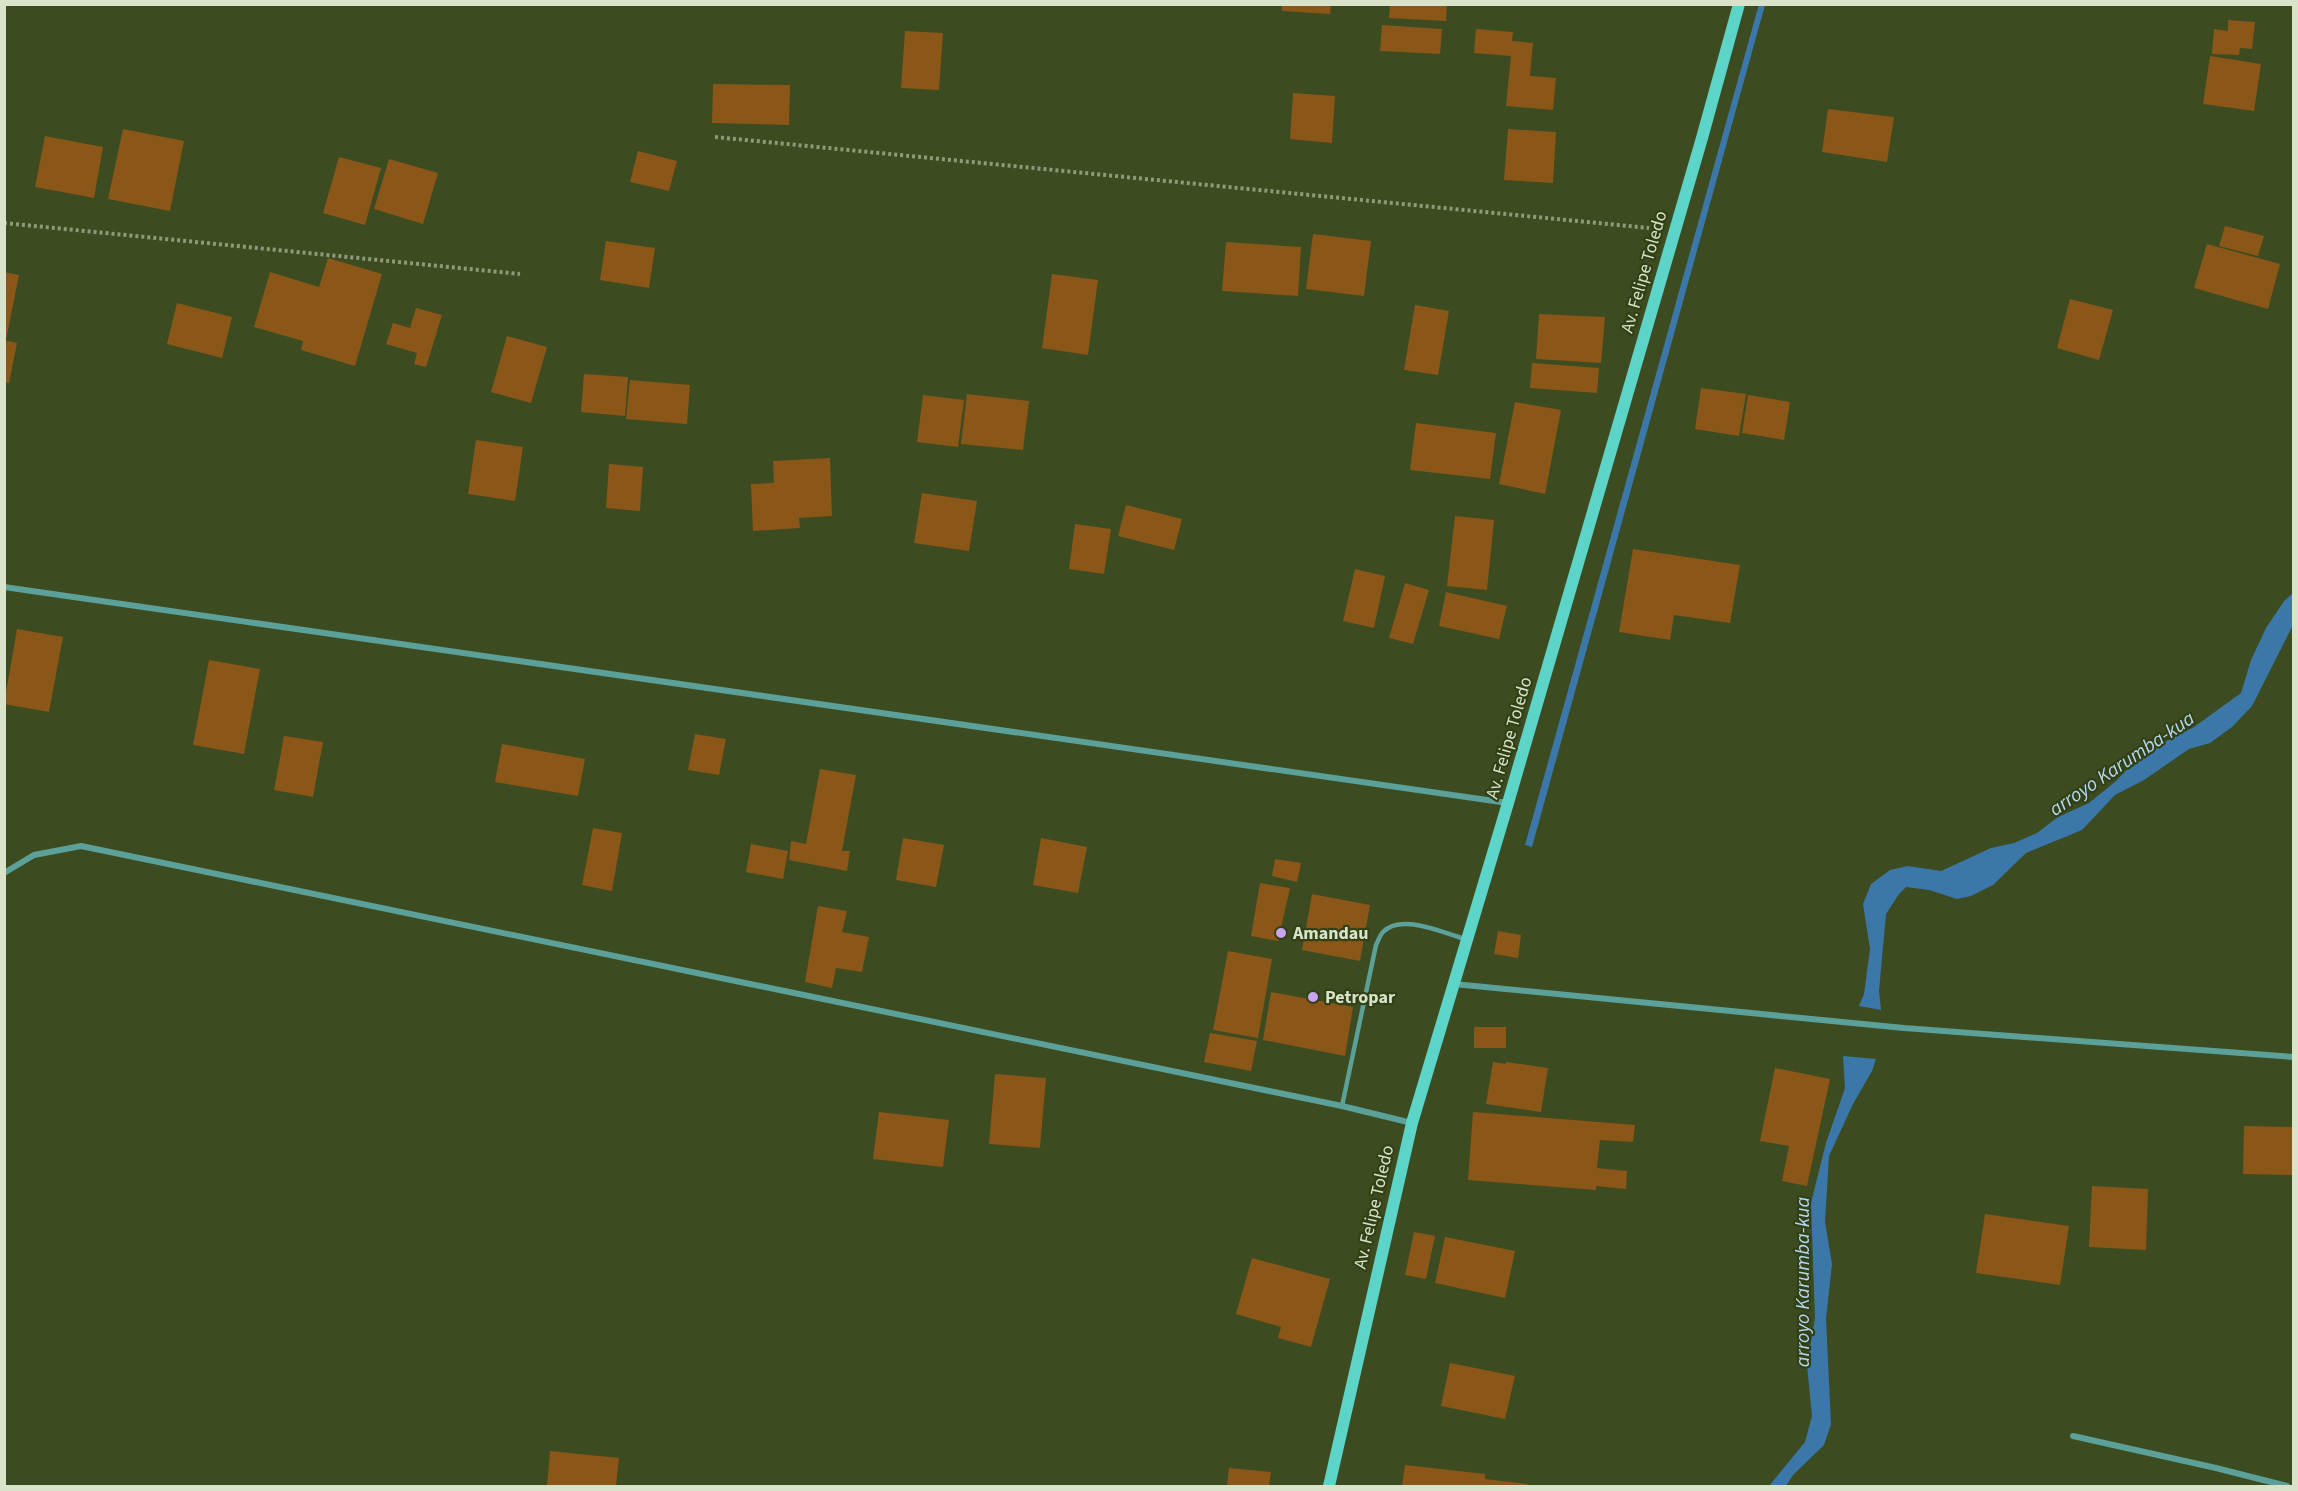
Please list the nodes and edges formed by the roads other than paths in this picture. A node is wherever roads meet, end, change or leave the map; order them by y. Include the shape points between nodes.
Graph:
1 (1739, 4) edge
2 (4, 587) edge
3 (1508, 803) junction
4 (4, 873) edge
5 (1467, 940) junction
6 (1454, 984) junction
7 (2294, 1057) edge
8 (1342, 1106) junction
9 (1412, 1123) junction
10 (2073, 1436) dead end
11 (1329, 1486) edge
12 (2287, 1486) edge

1 - 3 main road, Av. Felipe Toledo
2 - 3 street
3 - 5 main road, Av. Felipe Toledo
4 - 8 street via 34,855 81,846
5 - 6 main road, Av. Felipe Toledo
5 - 8 lane via 1412,924 1395,925 1382,933
6 - 7 street via 1904,1028
6 - 9 main road, Av. Felipe Toledo
8 - 9 street
9 - 11 main road, Av. Felipe Toledo
10 - 12 street

